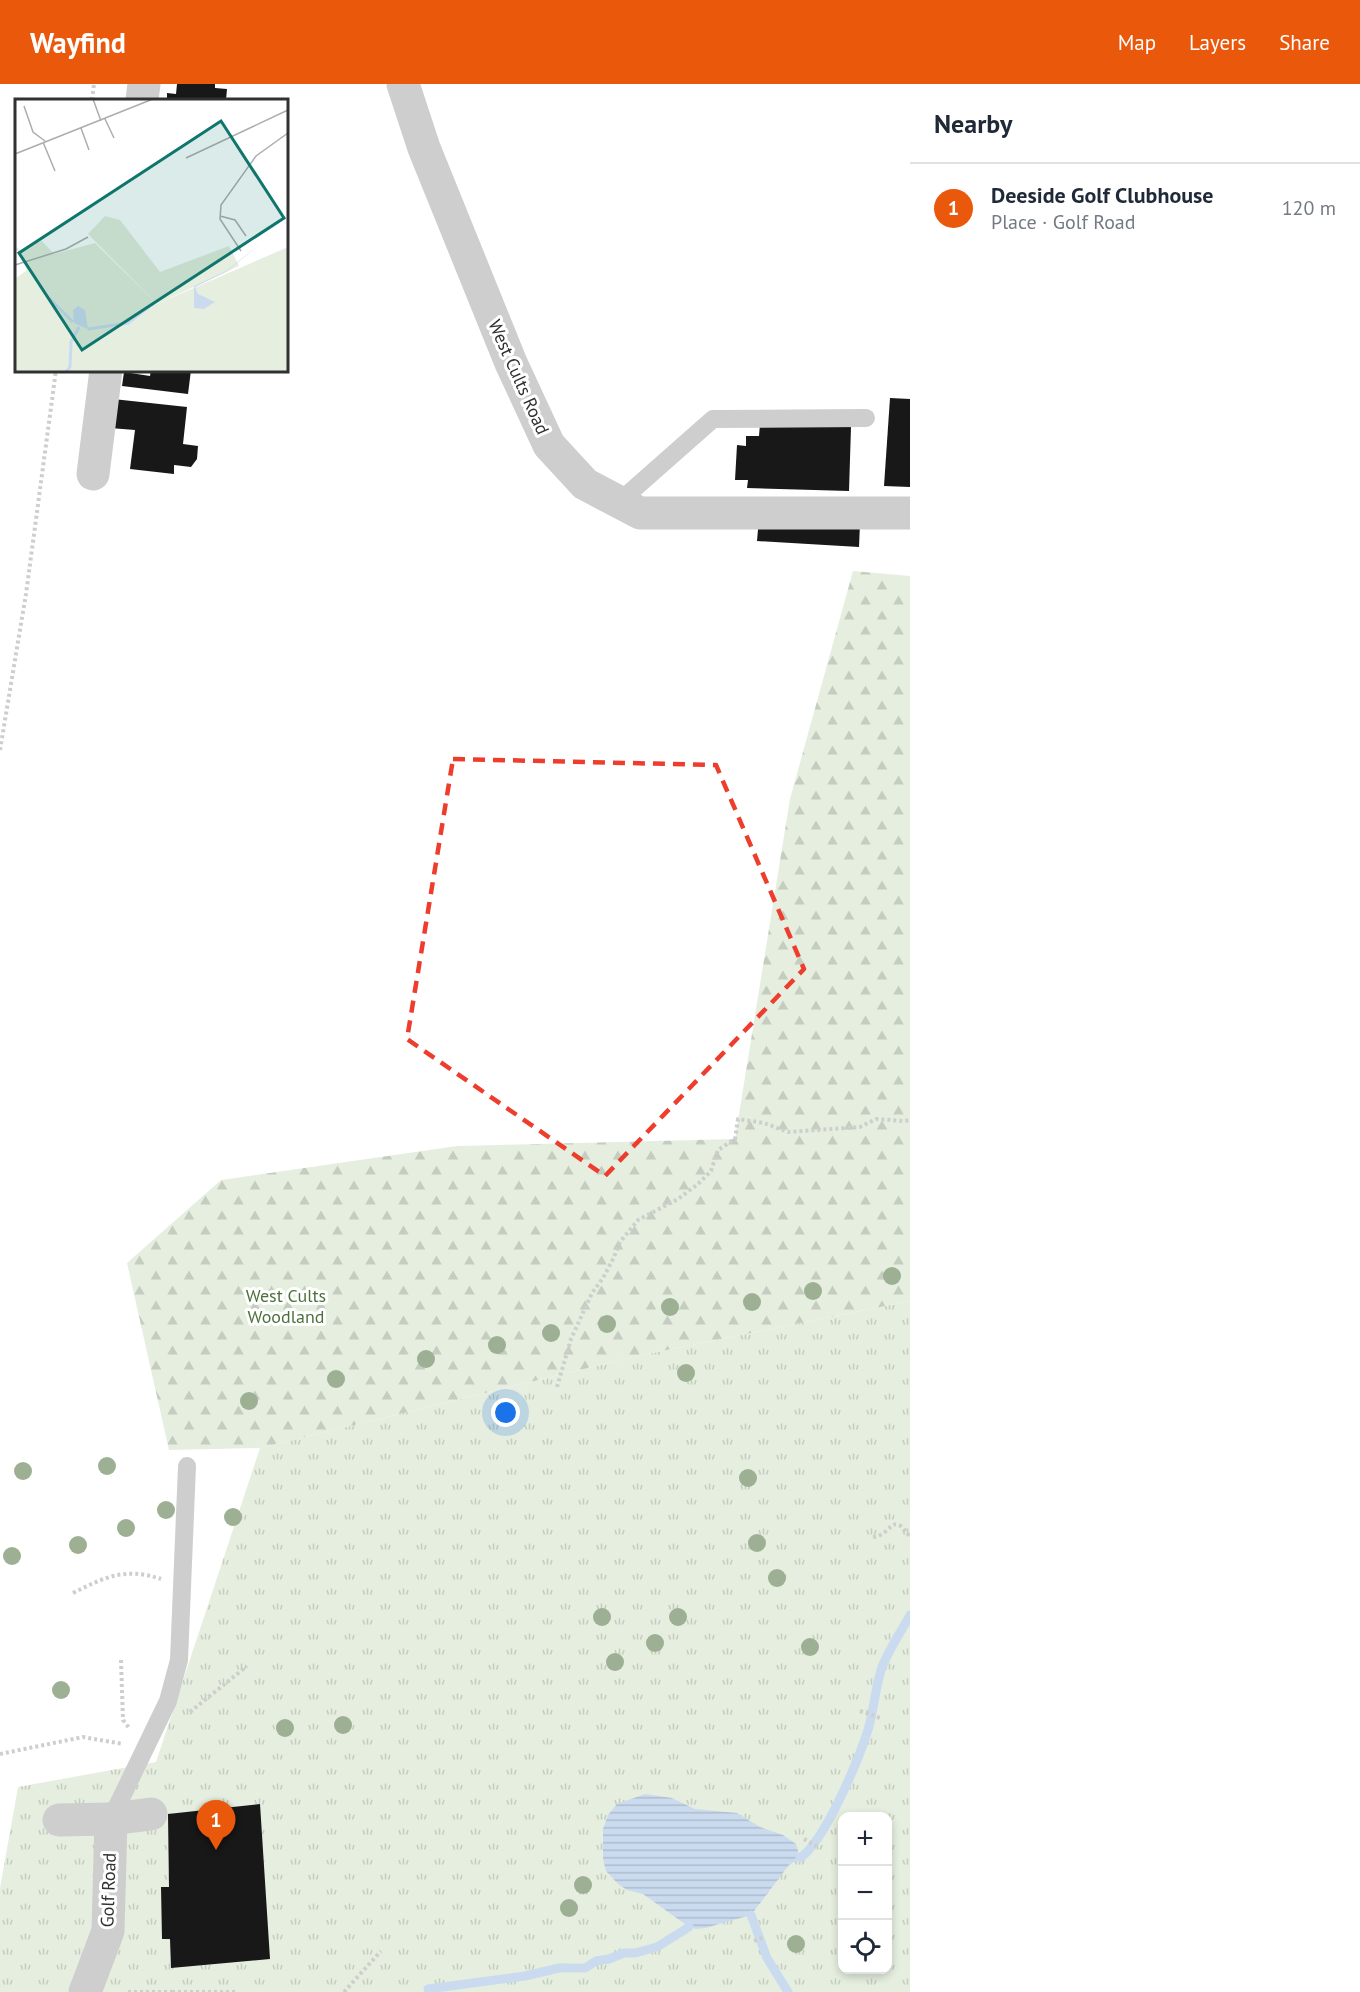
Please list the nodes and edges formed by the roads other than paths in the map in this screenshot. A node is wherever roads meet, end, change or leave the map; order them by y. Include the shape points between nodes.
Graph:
1 (144, 84) edge
2 (403, 84) edge
3 (142, 99) edge
4 (106, 372) edge
5 (867, 418) dead end
6 (93, 474) dead end
7 (619, 502) junction
8 (910, 513) edge
9 (187, 1466) dead end
10 (151, 1814) dead end
11 (111, 1819) junction
12 (59, 1820) dead end
13 (85, 1992) edge

1 - 3 street
2 - 7 street, West Cults Road via 424,148 502,342 549,445 585,484
4 - 6 street
5 - 7 lane via 712,419
7 - 8 street, West Cults Road via 640,513
9 - 11 lane via 179,1660 168,1701
10 - 11 street
11 - 12 street
11 - 13 street, Golf Road via 108,1930

